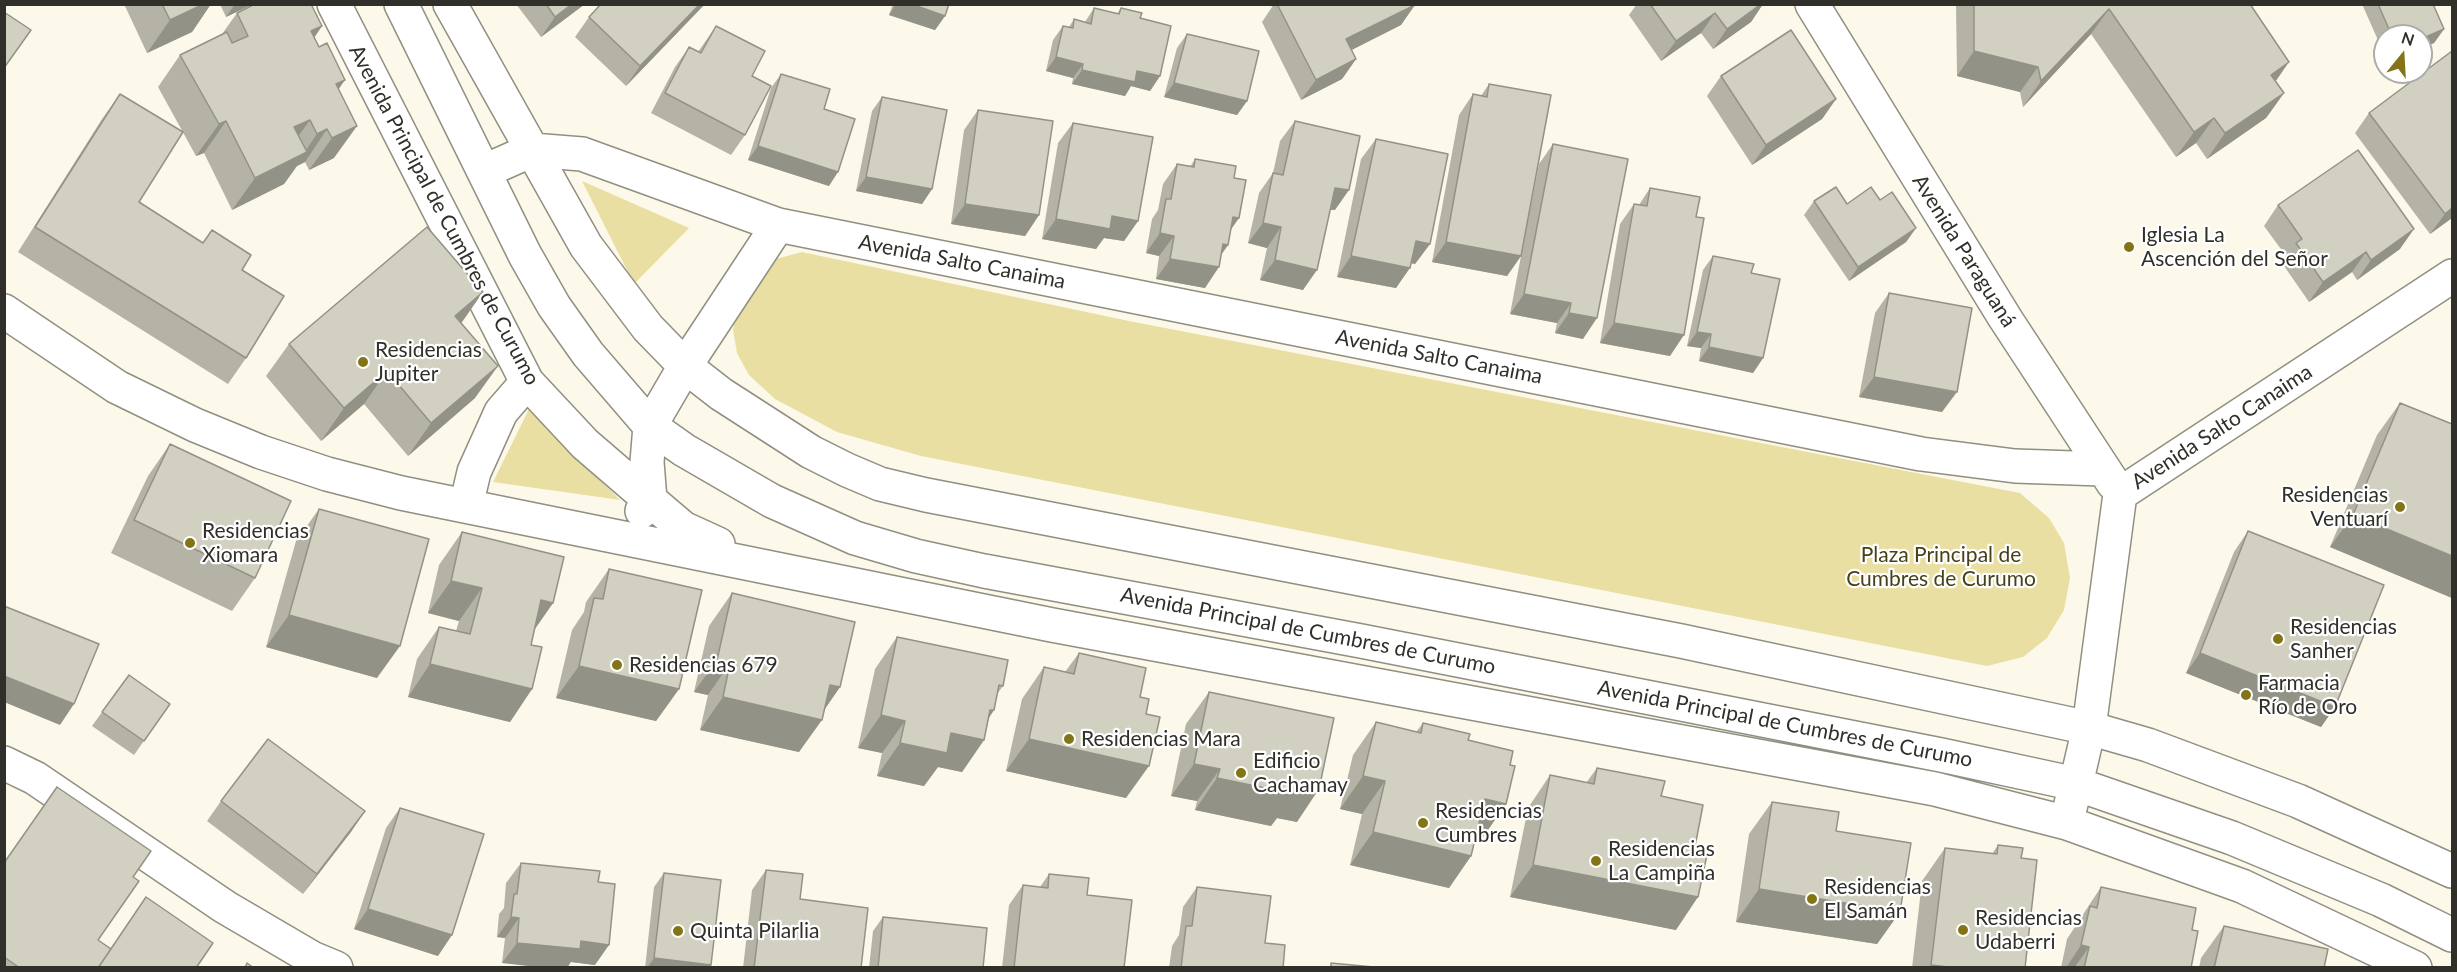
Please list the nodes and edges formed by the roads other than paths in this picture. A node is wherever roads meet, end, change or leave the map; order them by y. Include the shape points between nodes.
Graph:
1 (334, 4) edge
2 (401, 4) edge
3 (450, 4) edge
4 (1812, 4) edge
5 (532, 150) junction
6 (485, 171) junction
7 (778, 225) junction
8 (2452, 276) edge
9 (4, 311) edge
10 (685, 366) junction
11 (527, 382) junction
12 (650, 426) junction
13 (2111, 481) junction
14 (650, 500) junction
15 (466, 506) junction
16 (624, 537) junction
17 (766, 565) junction
18 (2089, 728) junction
19 (4, 763) edge
20 (2076, 784) junction
21 (2067, 823) junction
22 (2452, 871) edge
23 (2452, 935) edge
24 (336, 968) edge
25 (2415, 968) edge

1 - 11 street, Avenida Principal de Cumbres de Curumo
2 - 6 street, Avenida Principal de Cumbres de Curumo
3 - 5 street
4 - 13 street, Avenida Paraguaná via 2005,318
5 - 6 street, Avenida Salto Canaima
5 - 7 street, Avenida Salto Canaima via 582,153
5 - 10 street via 601,268 648,328
6 - 12 street, Avenida Principal de Cumbres de Curumo via 554,306 595,363
7 - 10 street
7 - 13 street, Avenida Salto Canaima via 1922,454
8 - 13 street, Avenida Salto Canaima
9 - 15 street, Avenida Principal de Cumbres de Curumo via 117,387 195,425 327,474
10 - 12 street
10 - 18 street via 811,452 880,484 1681,641
11 - 14 street, Avenida Principal de Cumbres de Curumo via 585,444
11 - 15 street via 501,412 474,472
12 - 14 street
12 - 20 street, Avenida Principal de Cumbres de Curumo via 772,501 855,538 916,556 1894,745
13 - 18 street, Avenida Salto Canaima
14 - 16 street
14 - 17 street, Avenida Principal de Cumbres de Curumo via 683,528
15 - 16 street, Avenida Principal de Cumbres de Curumo
16 - 17 street, Avenida Principal de Cumbres de Curumo
17 - 21 street, Avenida Principal de Cumbres de Curumo via 1064,627 1935,789
18 - 20 street, Avenida Salto Canaima
18 - 22 street via 2298,801
19 - 24 street via 35,778 225,907
20 - 21 street, Avenida Salto Canaima
20 - 23 street, Avenida Principal de Cumbres de Curumo via 2232,838 2381,900
21 - 25 street, Avenida Principal de Cumbres de Curumo via 2242,886

